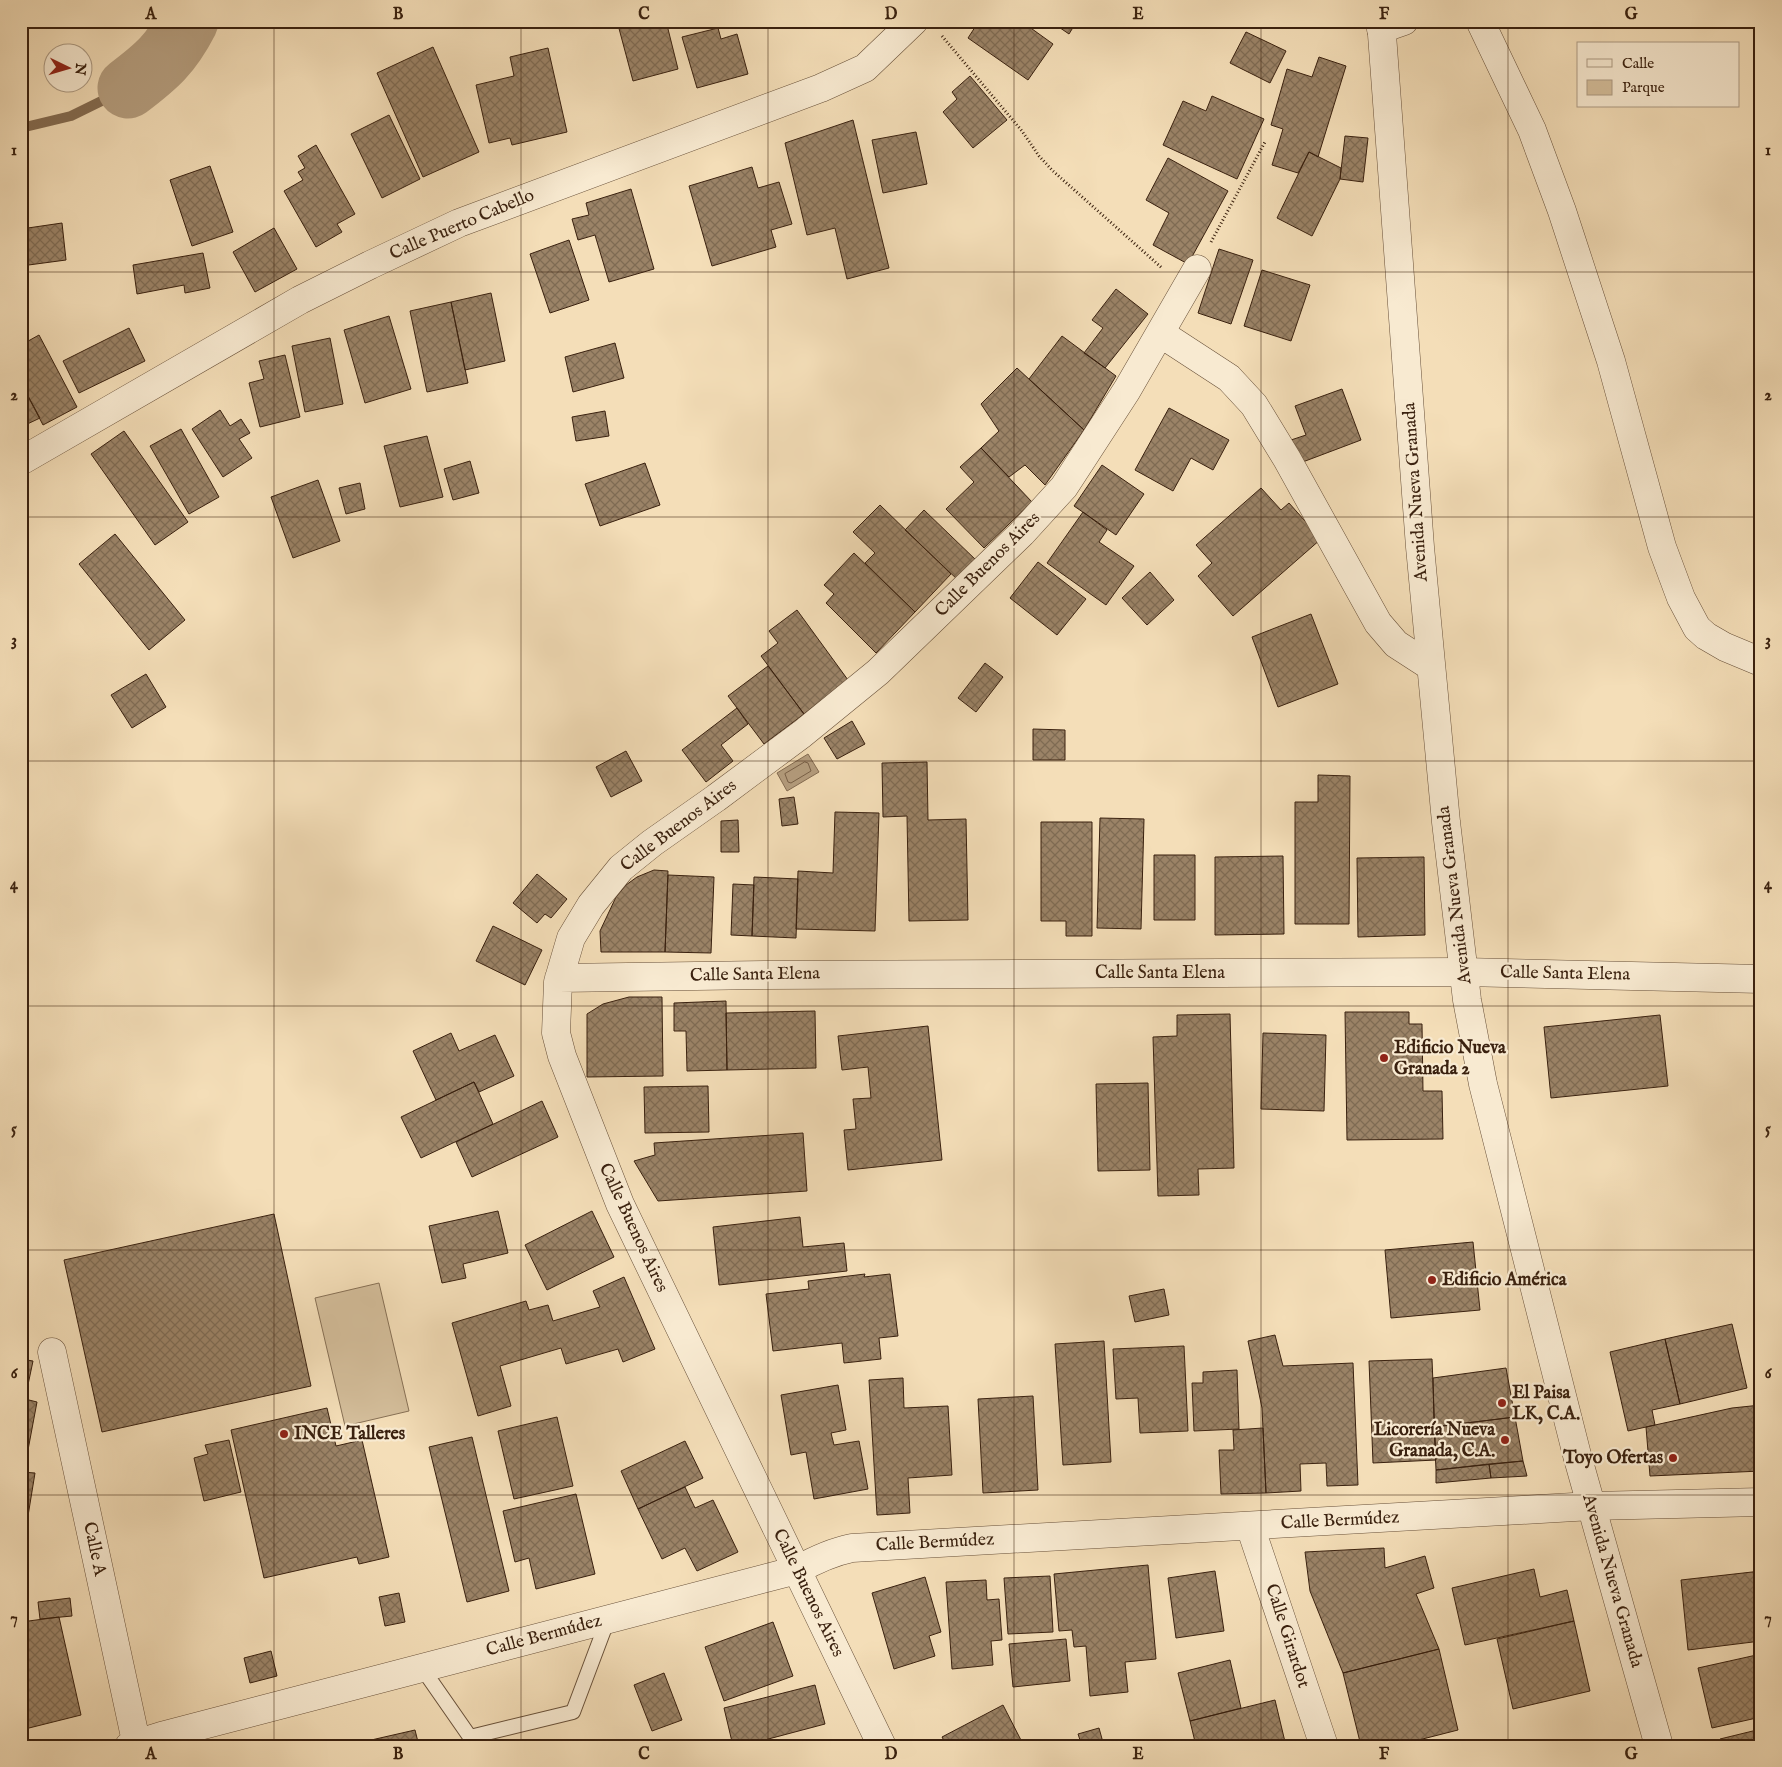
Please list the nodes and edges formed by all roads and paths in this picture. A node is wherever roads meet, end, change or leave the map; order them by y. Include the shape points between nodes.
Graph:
1 (914, 21) edge
2 (1480, 21) edge
3 (1389, 24) edge
4 (941, 35) dead end
5 (1265, 142) dead end
6 (1164, 269) dead end
7 (1196, 270) joint
8 (1160, 333) junction
9 (21, 461) edge
10 (1761, 662) edge
11 (1430, 666) junction
12 (1464, 972) junction
13 (559, 978) junction
14 (1761, 979) edge
15 (52, 1352) dead end
16 (1761, 1502) edge
17 (1592, 1506) junction
18 (1250, 1526) junction
19 (797, 1570) junction
20 (608, 1619) junction
21 (422, 1668) junction
22 (134, 1745) edge
23 (882, 1746) edge
24 (1324, 1746) edge
25 (1659, 1746) edge

1 - 9 street, Calle Puerto Cabello via 865,68 847,77 459,223 370,265 269,318
2 - 10 street via 1532,130 1562,211 1611,361 1662,547 1681,598 1697,628 1706,636
3 - 11 street, Avenida Nueva Granada
4 - 6 path via 1053,171
5 - 7 path
7 - 8 street, Calle Buenos Aires
8 - 11 street via 1229,378 1254,405 1378,623 1396,644
8 - 13 street, Calle Buenos Aires via 1064,487 1022,534 878,672 802,734 621,868 591,905 571,938
11 - 12 street, Avenida Nueva Granada
12 - 13 street, Calle Santa Elena
12 - 14 street, Calle Santa Elena
12 - 17 street, Avenida Nueva Granada via 1483,1084
13 - 19 street, Calle Buenos Aires via 556,1033 562,1056 620,1204
15 - 22 street, Calle A
16 - 17 street, Calle Bermúdez
17 - 18 street, Calle Bermúdez
17 - 25 street, Avenida Nueva Granada
18 - 19 street, Calle Bermúdez via 852,1548 835,1551
18 - 24 street, Calle Girardot
19 - 20 street, Calle Bermúdez
19 - 23 street, Calle Buenos Aires
20 - 21 street, Calle Bermúdez
20 - 21 lane via 573,1712 470,1737
21 - 22 street, Calle Bermúdez

